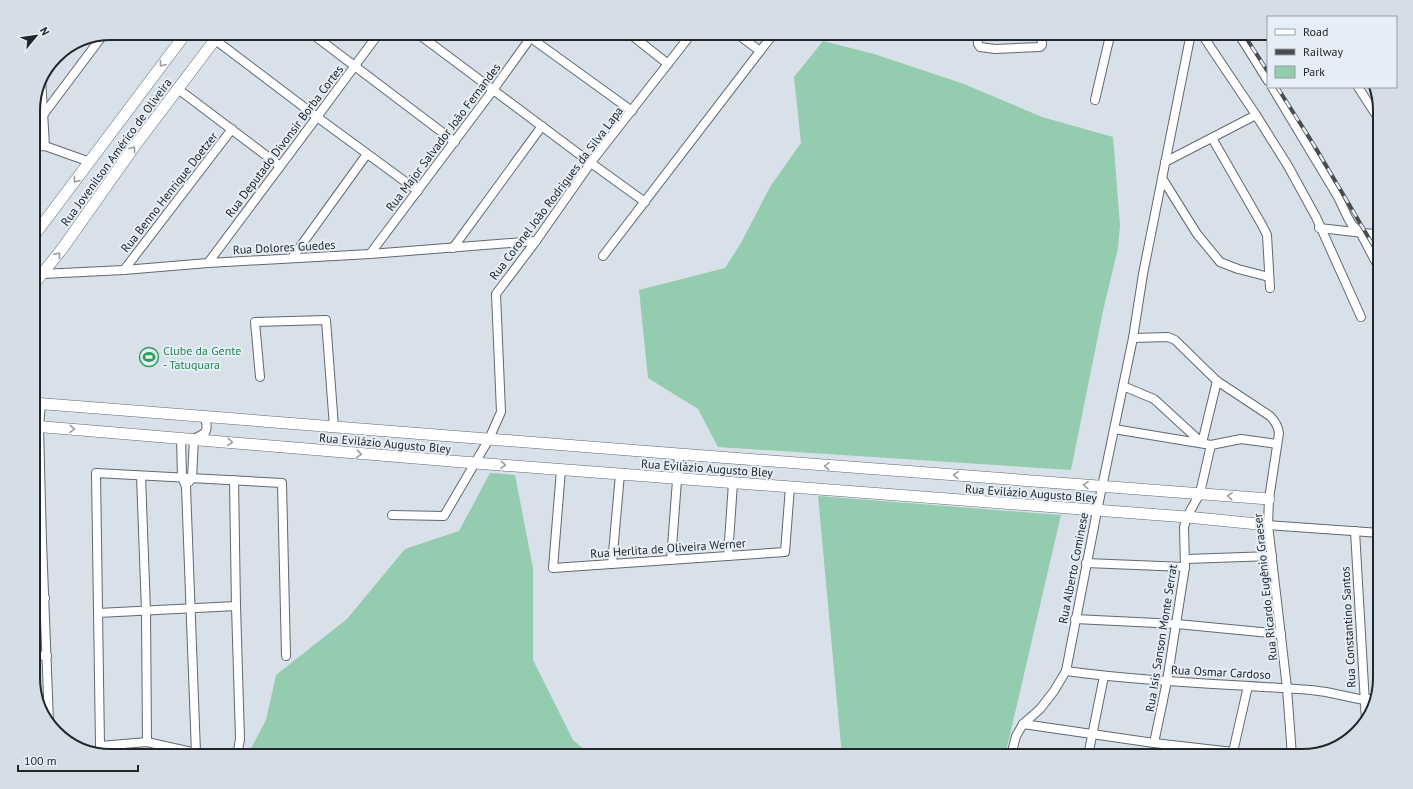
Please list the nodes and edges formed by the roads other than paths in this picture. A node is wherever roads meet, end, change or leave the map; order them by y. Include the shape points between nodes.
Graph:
1 (181, 40) edge
2 (211, 40) edge
3 (220, 40) edge
4 (320, 40) edge
5 (374, 40) edge
6 (426, 40) edge
7 (527, 40) edge
8 (537, 40) edge
9 (638, 40) edge
10 (687, 40) edge
11 (745, 40) edge
12 (769, 40) edge
13 (978, 40) edge
14 (1042, 40) edge
15 (1109, 40) edge
16 (1190, 40) edge
17 (1206, 40) edge
18 (1242, 40) edge
19 (98, 41) edge
20 (760, 51) junction
21 (668, 64) junction
22 (354, 66) junction
23 (1267, 79) edge
24 (178, 88) junction
25 (1273, 88) edge
26 (1359, 88) edge
27 (493, 90) junction
28 (42, 94) edge
29 (1095, 100) dead end
30 (632, 111) junction
31 (1373, 111) edge
32 (43, 114) junction
33 (1256, 115) junction
34 (317, 118) junction
35 (542, 126) junction
36 (232, 129) junction
37 (1212, 138) junction
38 (455, 142) junction
39 (40, 146) edge
40 (45, 146) junction
41 (367, 154) junction
42 (90, 162) junction
43 (1165, 162) junction
44 (591, 163) junction
45 (280, 166) junction
46 (1162, 178) junction
47 (418, 191) junction
48 (645, 202) junction
49 (40, 227) edge
50 (1319, 228) junction
51 (1360, 232) junction
52 (1373, 232) edge
53 (536, 241) junction
54 (453, 248) junction
55 (370, 254) junction
56 (602, 256) dead end
57 (1373, 257) edge
58 (292, 258) junction
59 (208, 263) junction
60 (40, 270) edge
61 (124, 270) junction
62 (40, 272) edge
63 (1269, 277) junction
64 (1270, 288) dead end
65 (1361, 317) dead end
66 (1133, 338) junction
67 (260, 377) dead end
68 (1217, 381) junction
69 (1123, 386) junction
70 (40, 403) edge
71 (202, 416) junction
72 (40, 427) edge
73 (334, 427) junction
74 (1114, 429) junction
75 (181, 438) junction
76 (194, 439) junction
77 (489, 439) junction
78 (1202, 443) junction
79 (1277, 444) junction
80 (1211, 445) junction
81 (679, 454) junction
82 (475, 463) junction
83 (561, 470) junction
84 (620, 474) junction
85 (141, 476) junction
86 (182, 477) junction
87 (192, 478) junction
88 (678, 478) junction
89 (234, 480) junction
90 (733, 483) junction
91 (186, 486) junction
92 (1103, 486) junction
93 (790, 487) junction
94 (1200, 493) junction
95 (1269, 499) junction
96 (1097, 511) junction
97 (392, 515) dead end
98 (1188, 517) junction
99 (40, 518) edge
100 (1268, 525) junction
101 (1355, 531) junction
102 (1373, 532) edge
103 (42, 542) joint
104 (728, 556) junction
105 (1272, 556) junction
106 (672, 560) junction
107 (1086, 563) junction
108 (1185, 563) junction
109 (612, 564) junction
110 (40, 598) edge
111 (45, 598) junction
112 (236, 606) junction
113 (191, 608) junction
114 (146, 611) junction
115 (98, 613) junction
116 (1075, 619) junction
117 (1177, 624) junction
118 (1281, 634) junction
119 (40, 656) edge
120 (47, 656) junction
121 (286, 656) dead end
122 (1066, 671) junction
123 (1104, 676) junction
124 (1167, 682) junction
125 (1248, 686) junction
126 (1287, 688) junction
127 (1370, 699) edge
128 (1364, 700) junction
129 (1365, 712) edge
130 (49, 713) edge
131 (1023, 724) junction
132 (1092, 734) junction
133 (147, 742) junction
134 (1154, 743) junction
135 (178, 749) edge
136 (200, 749) edge
137 (238, 749) edge
138 (1013, 749) edge
139 (1089, 749) edge
140 (1207, 749) edge
141 (1234, 749) edge
142 (1291, 749) edge

1 -> 42 street, Rua Jovenilson Américo de Oliveira
2 - 24 street, Rua Jovenilson Américo de Oliveira
3 - 34 street
4 - 22 street
5 - 22 street, Rua Deputado Divonsir Borba Cortes
6 - 27 street
7 - 27 street, Rua Major Salvador João Fernandes
8 - 30 street
9 - 21 street
10 - 21 street, Rua Coronel João Rodrigues da Silva Lapa
11 - 20 street
12 - 20 street
13 - 14 street via 980,47 995,49 1040,47
15 - 29 street
16 - 43 street, Rua Alberto Cominese
17 - 33 street
18 - 23 street
19 - 32 street
20 - 48 street
21 - 30 street, Rua Coronel João Rodrigues da Silva Lapa
22 - 34 street, Rua Deputado Divonsir Borba Cortes
22 - 38 street
24 - 36 street
60 -> 24 street, Rua Jovenilson Américo de Oliveira via 62,249
25 - 51 street via 1352,225
26 - 31 street
27 - 35 street
27 - 38 street, Rua Major Salvador João Fernandes
28 - 32 street
30 - 44 street, Rua Coronel João Rodrigues da Silva Lapa
32 - 40 street
33 - 37 street
33 - 50 street via 1288,166 1316,217
34 - 41 street
34 - 45 street, Rua Deputado Divonsir Borba Cortes
35 - 44 street
35 - 54 street
36 - 45 street
36 - 61 street, Rua Benno Henrique Doetzer
37 - 43 street
37 - 63 street via 1267,235
38 - 47 street, Rua Major Salvador João Fernandes
39 - 40 street
40 - 42 street
41 - 47 street
41 - 58 street
42 -> 49 street, Rua Jovenilson Américo de Oliveira
43 - 46 street, Rua Alberto Cominese
44 - 48 street
44 - 53 street, Rua Coronel João Rodrigues da Silva Lapa
45 - 59 street, Rua Deputado Divonsir Borba Cortes
46 - 63 street via 1197,234 1220,262
46 - 66 street, Rua Alberto Cominese
47 - 55 street, Rua Major Salvador João Fernandes
48 - 56 street
50 - 51 street
50 - 65 street
51 - 52 street
51 - 57 street
53 - 54 street, Rua Dolores Guedes
53 - 77 street, Rua Coronel João Rodrigues da Silva Lapa via 496,294 501,412
54 - 55 street, Rua Dolores Guedes
55 - 58 street, Rua Dolores Guedes
58 - 59 street, Rua Dolores Guedes
59 - 61 street, Rua Dolores Guedes
61 - 62 street, Rua Dolores Guedes
63 - 64 street
66 - 68 street, Rua Ricardo Eugênio Graeser via 1168,337 1175,340
66 - 69 street, Rua Alberto Cominese
67 - 73 street via 255,322 326,320
68 - 78 street
68 - 79 street, Rua Ricardo Eugênio Graeser via 1275,421 1279,433
69 - 74 street, Rua Alberto Cominese
69 - 78 street via 1154,399
70 - 71 street, Rua Evilázio Augusto Bley
71 - 73 street, Rua Evilázio Augusto Bley
71 - 76 street via 207,422 205,433
72 -> 75 street, Rua Evilázio Augusto Bley
73 - 77 street, Rua Evilázio Augusto Bley
74 - 78 street
74 - 92 street, Rua Alberto Cominese
75 - 76 street, Rua Evilázio Augusto Bley
75 - 86 street
76 -> 82 street, Rua Evilázio Augusto Bley
76 - 87 street
77 - 81 street, Rua Evilázio Augusto Bley
77 - 82 street, Rua Coronel João Rodrigues da Silva Lapa
78 - 80 street
79 - 80 street via 1241,439
79 - 95 street, Rua Ricardo Eugênio Graeser
80 - 94 street, Rua Isis Sanson Monte Serrat
81 - 88 street
92 -> 81 street, Rua Evilázio Augusto Bley
82 -> 83 street, Rua Evilázio Augusto Bley
82 - 97 street, Rua Coronel João Rodrigues da Silva Lapa via 444,516
83 - 84 street, Rua Evilázio Augusto Bley
83 - 109 street, Rua Herlita de Oliveira Werner via 553,568
84 - 88 street, Rua Evilázio Augusto Bley
84 - 109 street
85 - 86 street
85 - 114 street
85 - 115 street via 96,473
86 - 87 street
86 - 91 street
87 - 89 street
87 - 91 street
88 - 90 street, Rua Evilázio Augusto Bley
88 - 106 street
89 - 112 street
89 - 121 street via 282,483
90 - 93 street, Rua Evilázio Augusto Bley
90 - 104 street
91 - 113 street
92 - 94 street, Rua Evilázio Augusto Bley
92 - 96 street, Rua Alberto Cominese
93 - 96 street, Rua Evilázio Augusto Bley
93 - 104 street, Rua Herlita de Oliveira Werner via 785,552
95 -> 94 street, Rua Evilázio Augusto Bley
94 - 98 street, Rua Isis Sanson Monte Serrat
95 - 100 street, Rua Ricardo Eugênio Graeser
96 - 98 street, Rua Evilázio Augusto Bley
96 - 107 street, Rua Alberto Cominese
98 - 100 street, Rua Evilázio Augusto Bley
98 - 108 street, Rua Isis Sanson Monte Serrat via 1184,527
99 - 103 street
100 - 101 street, Rua Evilázio Augusto Bley
100 - 105 street, Rua Ricardo Eugênio Graeser
101 - 102 street, Rua Evilázio Augusto Bley
101 - 128 street, Rua Constantino Santos
103 - 111 street
104 - 106 street, Rua Herlita de Oliveira Werner
105 - 108 street
105 - 118 street, Rua Ricardo Eugênio Graeser
106 - 109 street, Rua Herlita de Oliveira Werner
107 - 108 street
107 - 116 street, Rua Alberto Cominese
108 - 117 street, Rua Isis Sanson Monte Serrat
110 - 111 street
111 - 120 street
112 - 113 street
112 - 137 street
113 - 114 street
113 - 136 street
114 - 115 street
114 - 133 street
115 - 133 street via 100,746
116 - 117 street
116 - 122 street, Rua Alberto Cominese
117 - 118 street
117 - 124 street, Rua Isis Sanson Monte Serrat
118 - 126 street, Rua Ricardo Eugênio Graeser
119 - 120 street
120 - 130 street
122 - 123 street, Rua Osmar Cardoso
122 - 131 street, Rua Alberto Cominese via 1054,692
123 - 124 street, Rua Osmar Cardoso
123 - 132 street
124 - 125 street, Rua Osmar Cardoso
124 - 134 street, Rua Isis Sanson Monte Serrat
125 - 126 street, Rua Osmar Cardoso
125 - 141 street
126 - 128 street, Rua Osmar Cardoso via 1326,692
126 - 142 street, Rua Ricardo Eugênio Graeser
127 - 128 street, Rua Osmar Cardoso
128 - 129 street, Rua Constantino Santos
131 - 132 street
131 - 138 street, Rua Alberto Cominese
132 - 134 street
132 - 139 street
133 - 135 street
134 - 140 street

